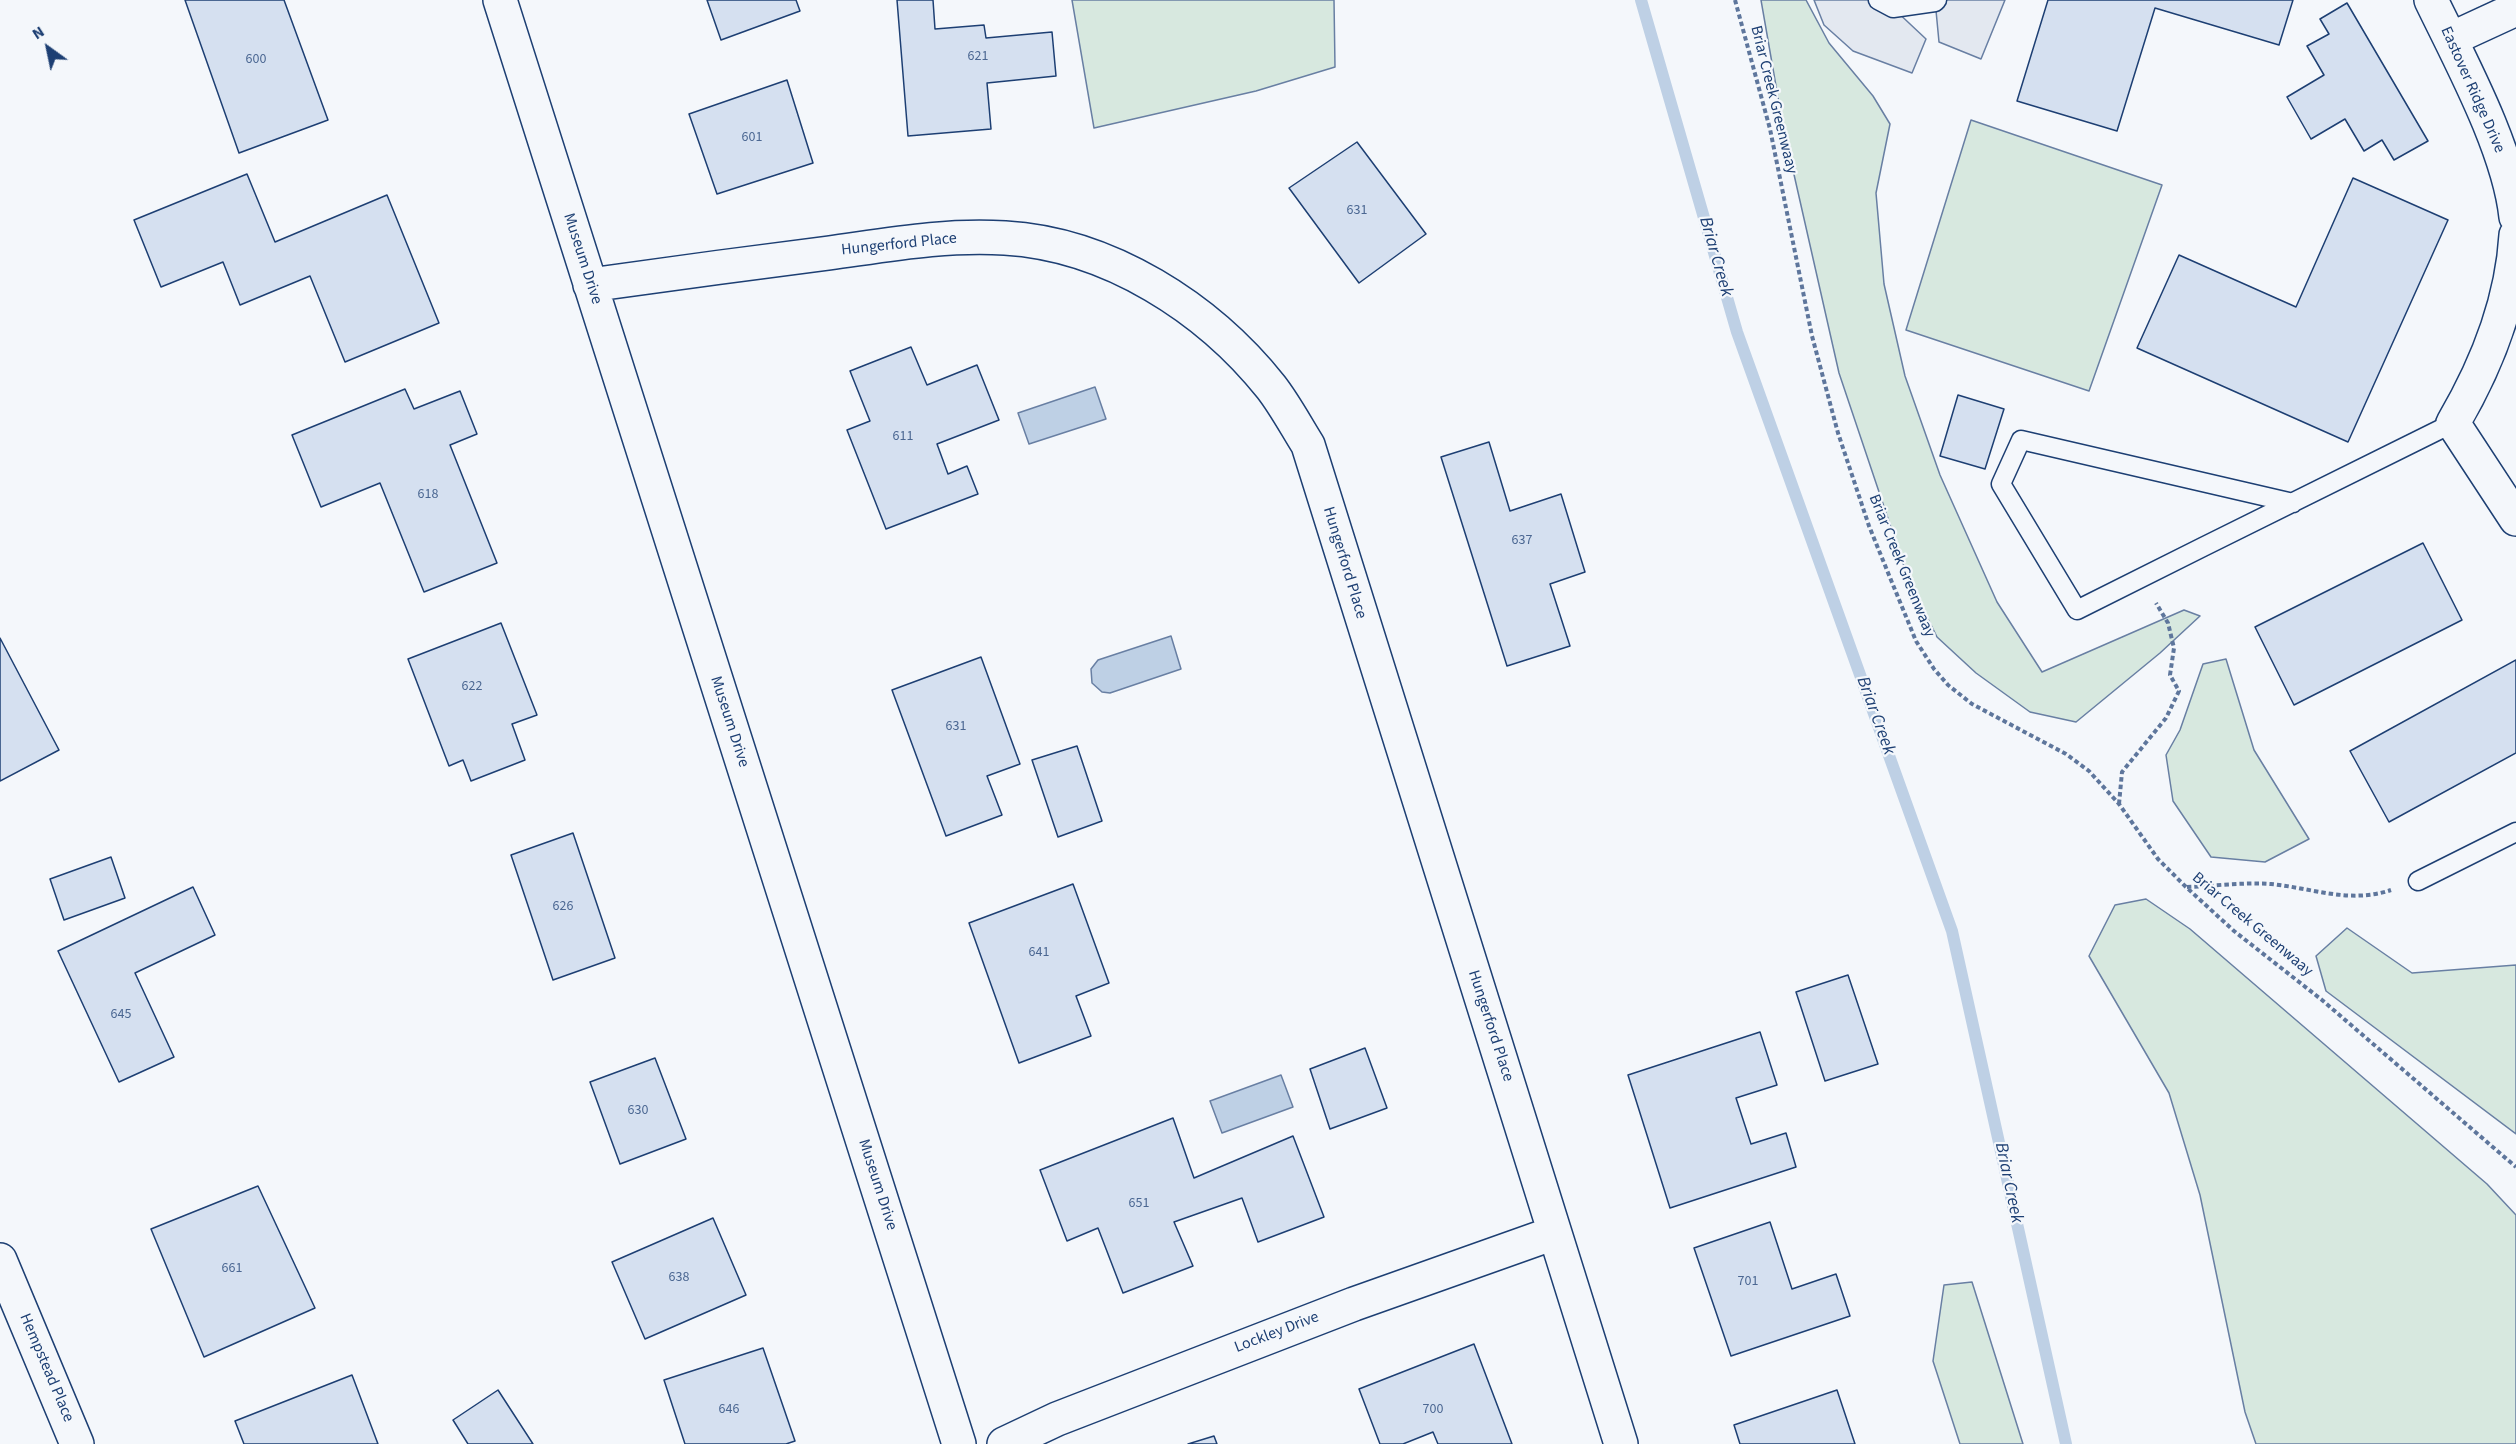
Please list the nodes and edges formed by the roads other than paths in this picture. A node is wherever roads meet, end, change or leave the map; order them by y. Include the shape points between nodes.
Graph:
1 (500, 0) edge
2 (1878, 0) edge
3 (1936, 0) edge
4 (2432, 0) edge
5 (2516, 9) edge
6 (2451, 39) junction
7 (2516, 217) edge
8 (2516, 245) edge
9 (590, 285) junction
10 (2453, 423) junction
11 (2293, 503) junction
12 (2516, 519) edge
13 (2516, 832) edge
14 (2418, 881) road end
15 (1554, 1233) junction
16 (0, 1260) edge
17 (77, 1444) edge
18 (959, 1444) edge
19 (1004, 1444) edge
20 (1621, 1444) edge

1 - 9 street, Museum Drive
2 - 3 lane via 1893,8
4 - 6 street, Eastover Ridge Drive
5 - 6 street
6 - 7 street, Eastover Ridge Drive via 2497,146 2513,191
8 - 10 street via 2504,307 2478,380
9 - 15 street, Hungerford Place via 942,237 1005,238 1083,254 1145,280 1227,338 1272,388 1308,445
9 - 18 street, Museum Drive
10 - 11 lane
10 - 12 street
11 - 11 lane via 2077,610 2001,484 2021,440
13 - 14 lane
15 - 19 street, Lockley Drive via 1343,1308 1057,1419
15 - 20 street, Hungerford Place
16 - 17 street, Hempstead Place

